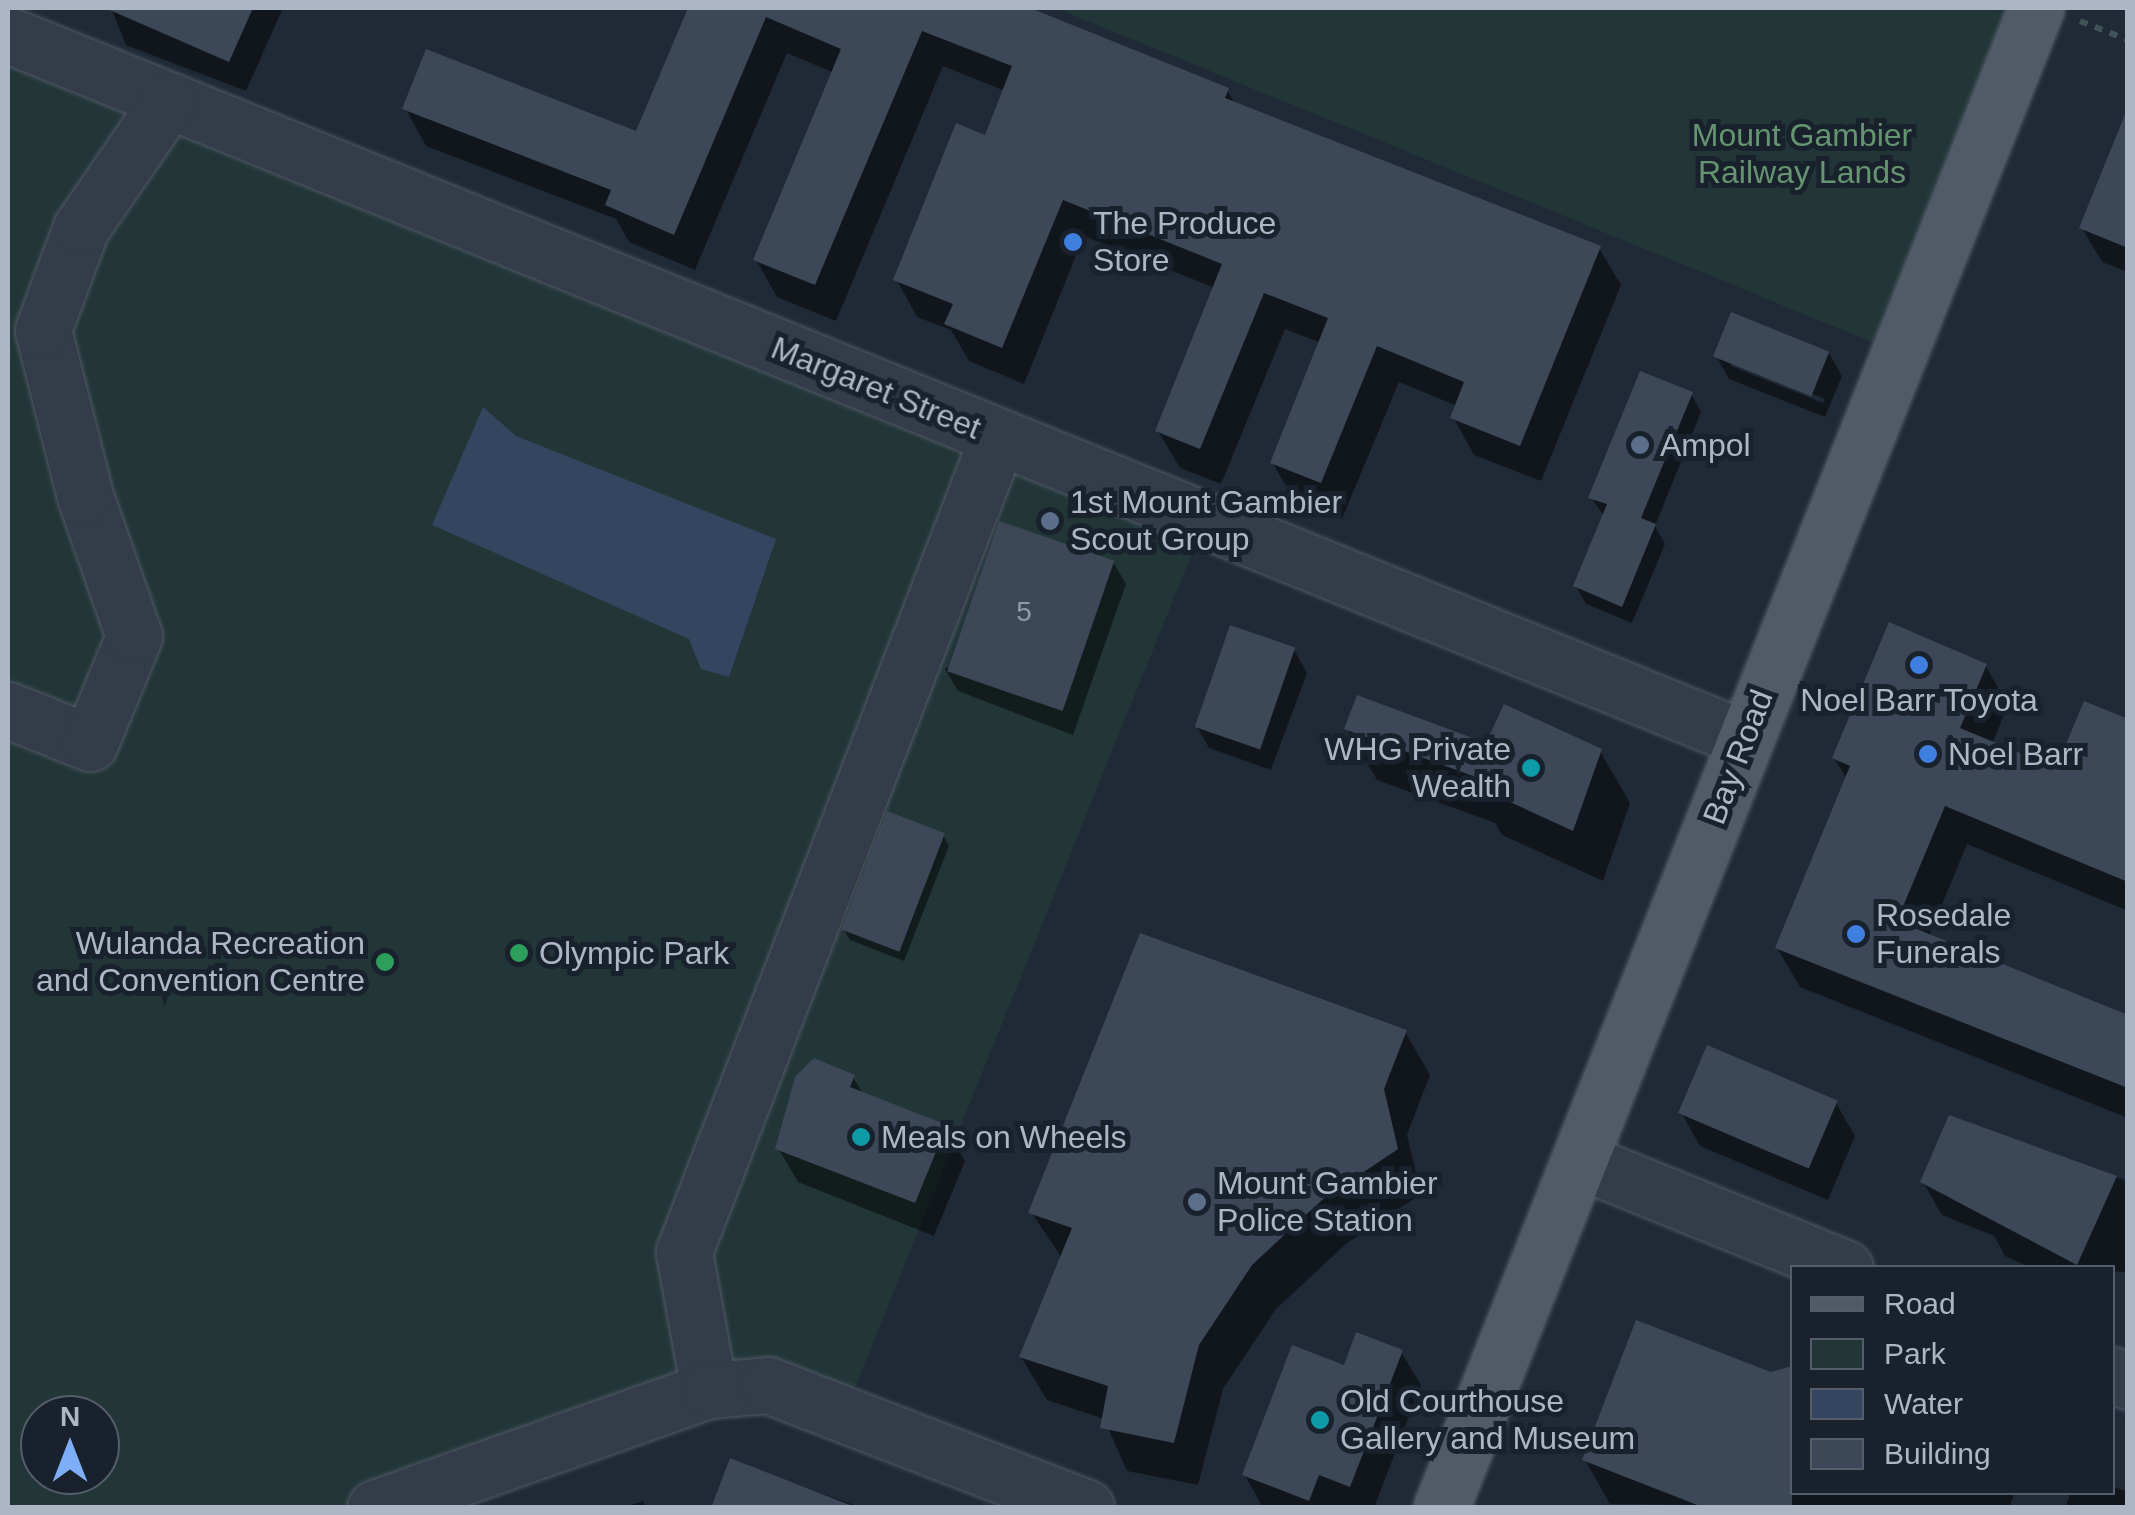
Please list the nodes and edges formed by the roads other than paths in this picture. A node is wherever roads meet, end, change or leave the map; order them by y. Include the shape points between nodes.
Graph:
1 (2049, 11) edge
2 (8, 36) edge
3 (169, 100) junction
4 (998, 437) junction
5 (8, 710) edge
6 (1744, 739) junction
7 (1580, 1161) junction
8 (1838, 1265) edge
9 (710, 1390) junction
10 (450, 1494) edge
11 (375, 1508) edge
12 (1086, 1508) edge
13 (1441, 1508) edge

1 - 6 main road, Bay Road
2 - 3 street, Margaret Street
3 - 4 street, Margaret Street
3 - 5 street via 80,228 43,330 84,496 134,636 90,743
4 - 6 street, Margaret Street
4 - 9 street via 684,1252
6 - 7 main road, Bay Road
7 - 8 street
7 - 13 main road, Bay Road
9 - 10 street
9 - 12 street via 768,1385
10 - 11 street

